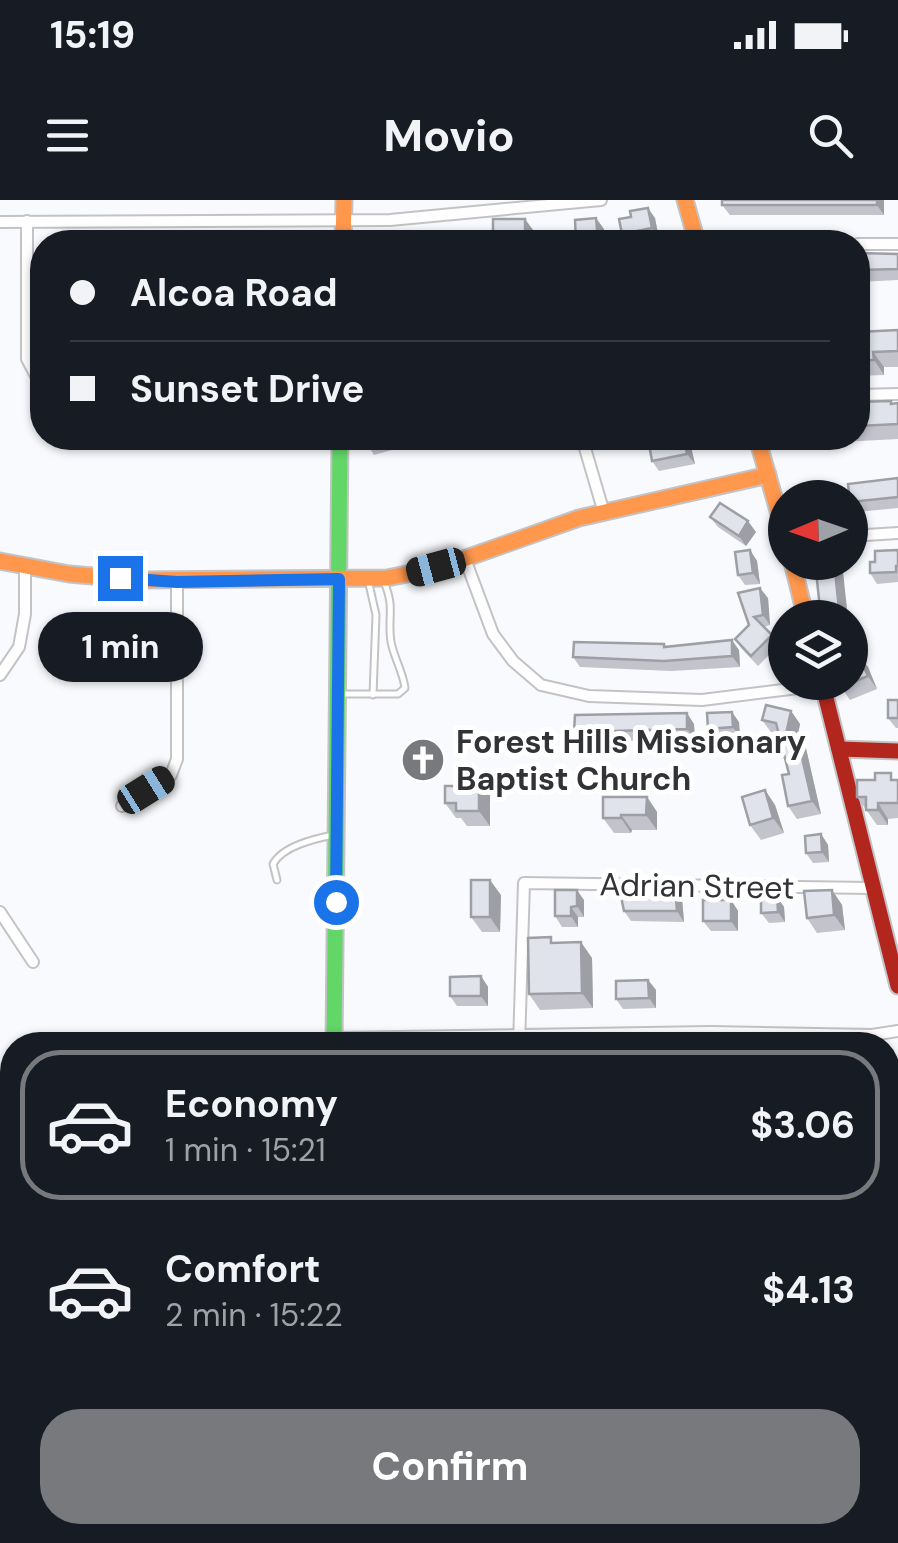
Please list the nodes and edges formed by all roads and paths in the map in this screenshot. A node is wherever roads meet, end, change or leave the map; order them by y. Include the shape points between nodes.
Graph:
1 (344, 200) edge
2 (601, 200) edge
3 (685, 200) edge
4 (0, 222) edge
5 (27, 222) junction
6 (344, 222) junction
7 (344, 230) edge
8 (694, 230) edge
9 (870, 244) edge
10 (898, 244) edge
11 (30, 364) edge
12 (898, 394) edge
13 (870, 395) edge
14 (340, 450) edge
15 (586, 450) edge
16 (761, 450) edge
17 (768, 475) junction
18 (769, 480) edge
19 (604, 513) junction
20 (898, 533) edge
21 (868, 535) edge
22 (465, 559) junction
23 (0, 561) edge
24 (25, 568) junction
25 (339, 579) junction
26 (376, 579) junction
27 (177, 582) junction
28 (0, 674) edge
29 (768, 691) edge
30 (338, 694) junction
31 (373, 696) junction
32 (826, 700) edge
33 (839, 749) junction
34 (898, 751) edge
35 (122, 806) dead end
36 (336, 834) junction
37 (277, 880) dead end
38 (871, 888) junction
39 (0, 912) edge
40 (894, 954) edge
41 (33, 962) dead end
42 (898, 986) edge
43 (334, 1032) edge
44 (519, 1032) edge

1 - 6 street
2 - 6 street
3 - 8 street
4 - 5 street
5 - 6 street
5 - 11 street
6 - 7 street
9 - 10 street
12 - 13 street
14 - 25 street
15 - 19 street
16 - 17 street
17 - 18 street
17 - 19 street
19 - 22 street
20 - 21 street
22 - 26 street
22 - 29 street via 493,634 512,661 542,685 589,696 702,700
23 - 24 street
24 - 27 street
24 - 28 street via 19,647
25 - 26 street
25 - 27 street
25 - 30 street
26 - 31 lane
26 - 31 lane via 393,606 392,648 405,688
27 - 35 street via 178,759 171,775
30 - 31 lane
30 - 36 street
32 - 33 street
33 - 34 street
33 - 38 street
36 - 37 lane via 277,857
36 - 43 street
38 - 40 street
38 - 44 street, Adrian Street via 524,883
39 - 41 street
40 - 42 street

